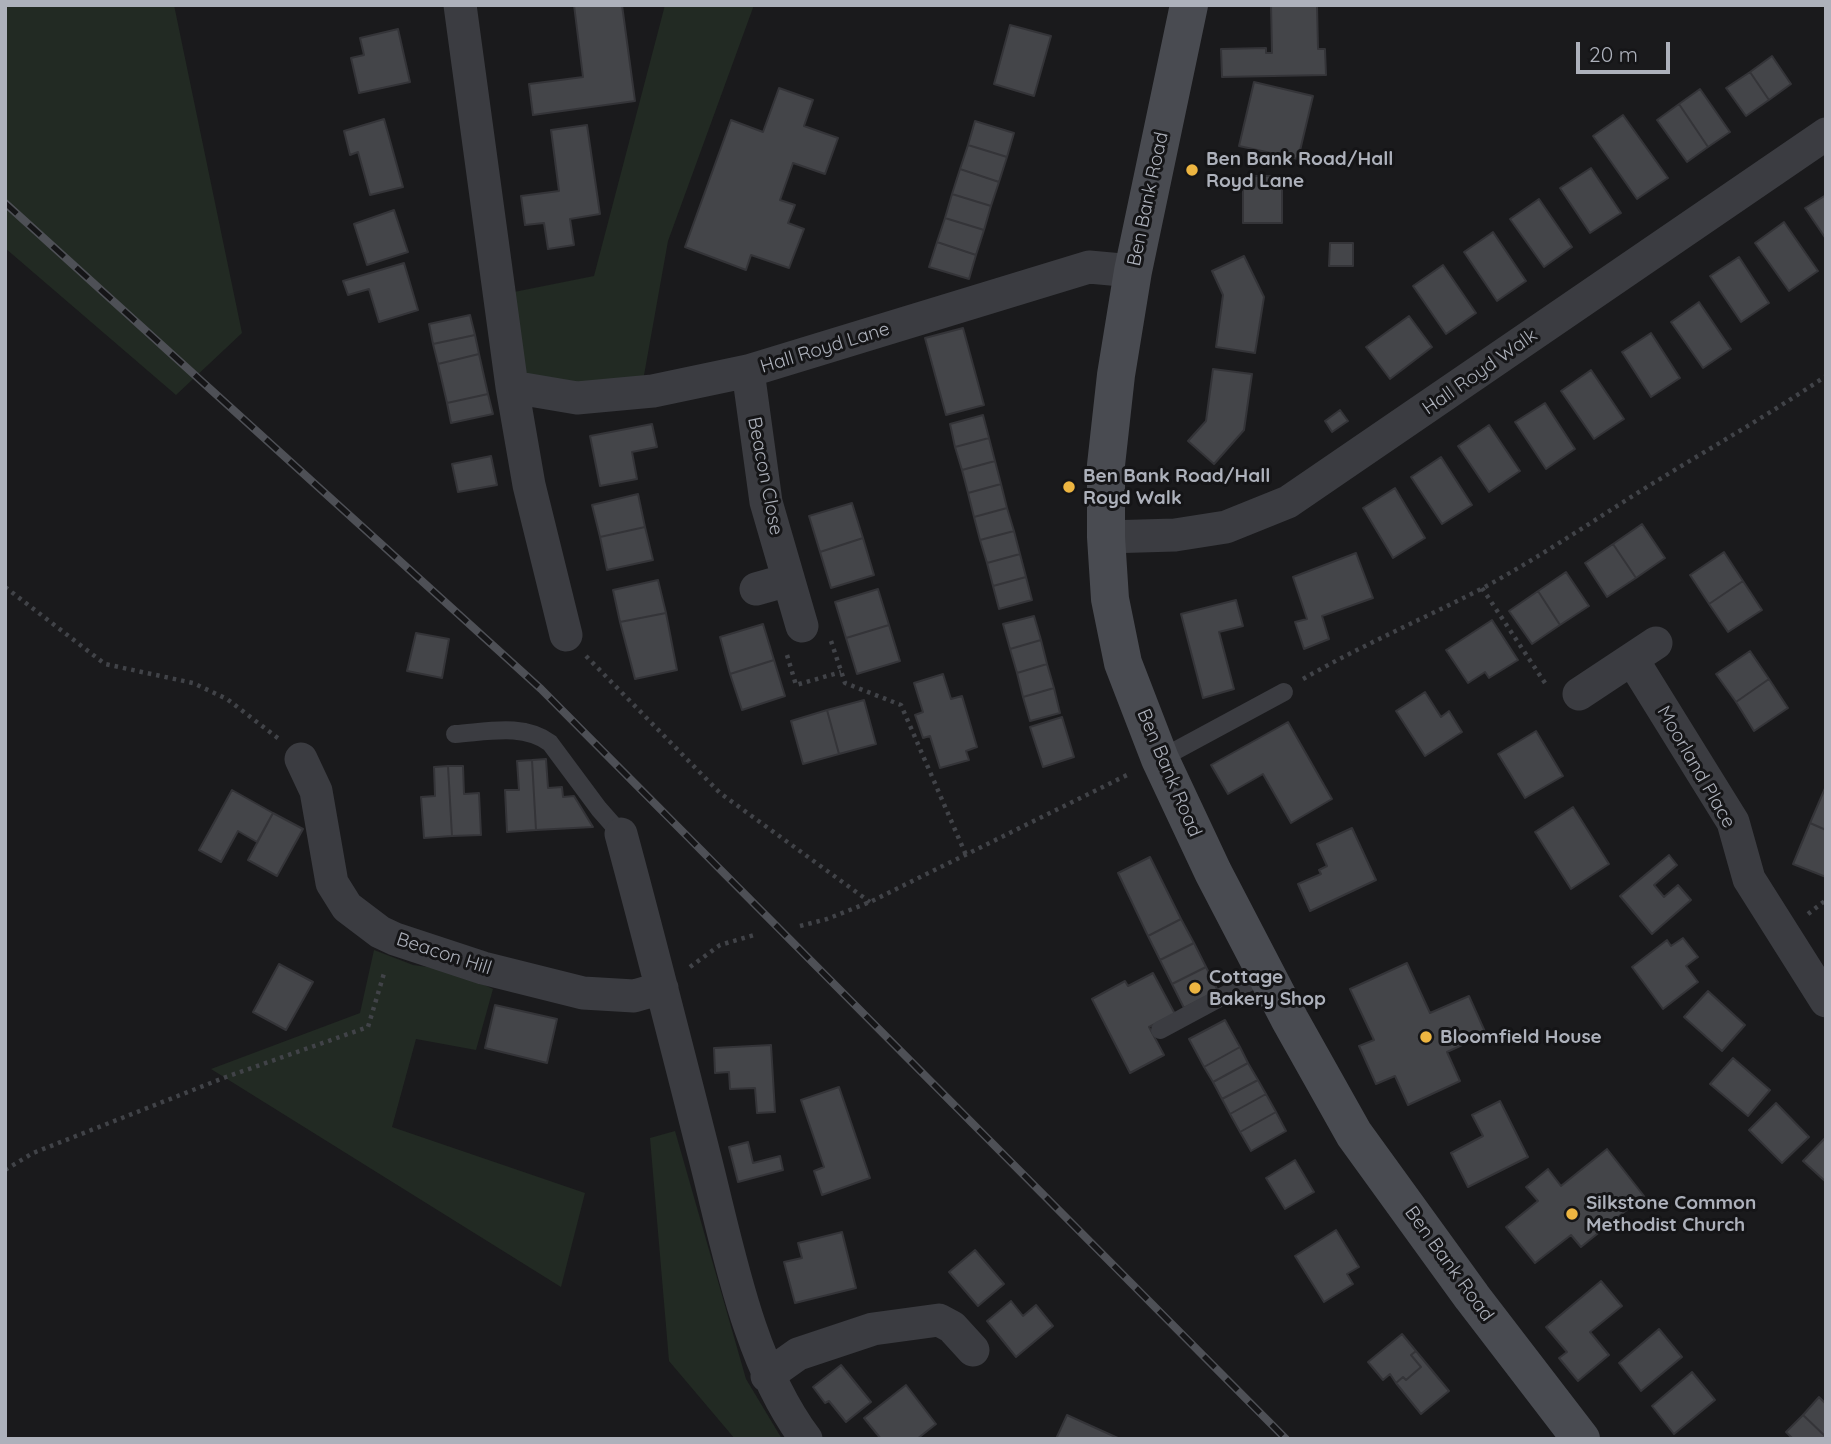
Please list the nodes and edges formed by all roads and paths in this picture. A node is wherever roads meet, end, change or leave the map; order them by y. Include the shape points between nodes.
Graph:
1 (460, 5) edge
2 (1189, 5) edge
3 (1826, 134) edge
4 (1133, 271) junction
5 (748, 371) junction
6 (1826, 376) edge
7 (512, 387) junction
8 (1106, 537) junction
9 (788, 580) junction
10 (5, 587) edge
11 (1482, 588) junction
12 (756, 589) dead end
13 (802, 626) dead end
14 (566, 635) joint
15 (841, 672) dead end
16 (1284, 692) joint
17 (1564, 692) joint
18 (455, 734) dead end
19 (301, 759) joint
20 (1160, 760) junction
21 (621, 834) joint
22 (967, 855) junction
23 (870, 902) junction
24 (800, 926) dead end
25 (754, 935) dead end
26 (395, 939) junction
27 (1266, 973) junction
28 (662, 988) junction
29 (1826, 1001) edge
30 (1160, 1030) dead end
31 (5, 1170) edge
32 (973, 1350) dead end
33 (767, 1376) junction
34 (806, 1439) edge
35 (1581, 1439) edge

1 - 7 street
2 - 4 main road, Ben Bank Road
3 - 8 street, Hall Royd Walk via 1288,502 1226,527 1175,535
4 - 5 street, Hall Royd Lane via 1089,267
4 - 8 main road, Ben Bank Road via 1106,465
5 - 7 street, Hall Royd Lane via 653,391 577,398
5 - 9 street, Beacon Close via 766,502
6 - 11 path
7 - 14 street via 529,485
8 - 20 main road, Ben Bank Road via 1110,598 1124,663
9 - 12 street
9 - 13 street, Beacon Close
10 - 19 path via 105,664 193,683 227,699
11 - 16 path via 1342,656
11 - 17 path
14 - 23 path via 720,793
15 - 22 path via 845,682 901,705
16 - 20 lane
17 - 29 street, Moorland Place via 1644,651 1732,822 1749,879
18 - 21 lane via 514,730 540,736
19 - 26 street, Beacon Hill via 316,791 332,883 347,907
20 - 22 path
20 - 27 main road, Ben Bank Road
21 - 28 street
22 - 23 path
23 - 24 path
25 - 28 path via 720,945
26 - 28 street, Beacon Hill via 483,968 583,993 635,996
26 - 31 path via 368,1027 33,1153
27 - 30 lane
27 - 35 main road, Ben Bank Road via 1354,1134
28 - 33 street via 736,1278
32 - 33 street via 939,1320 873,1329 798,1354
33 - 34 street

